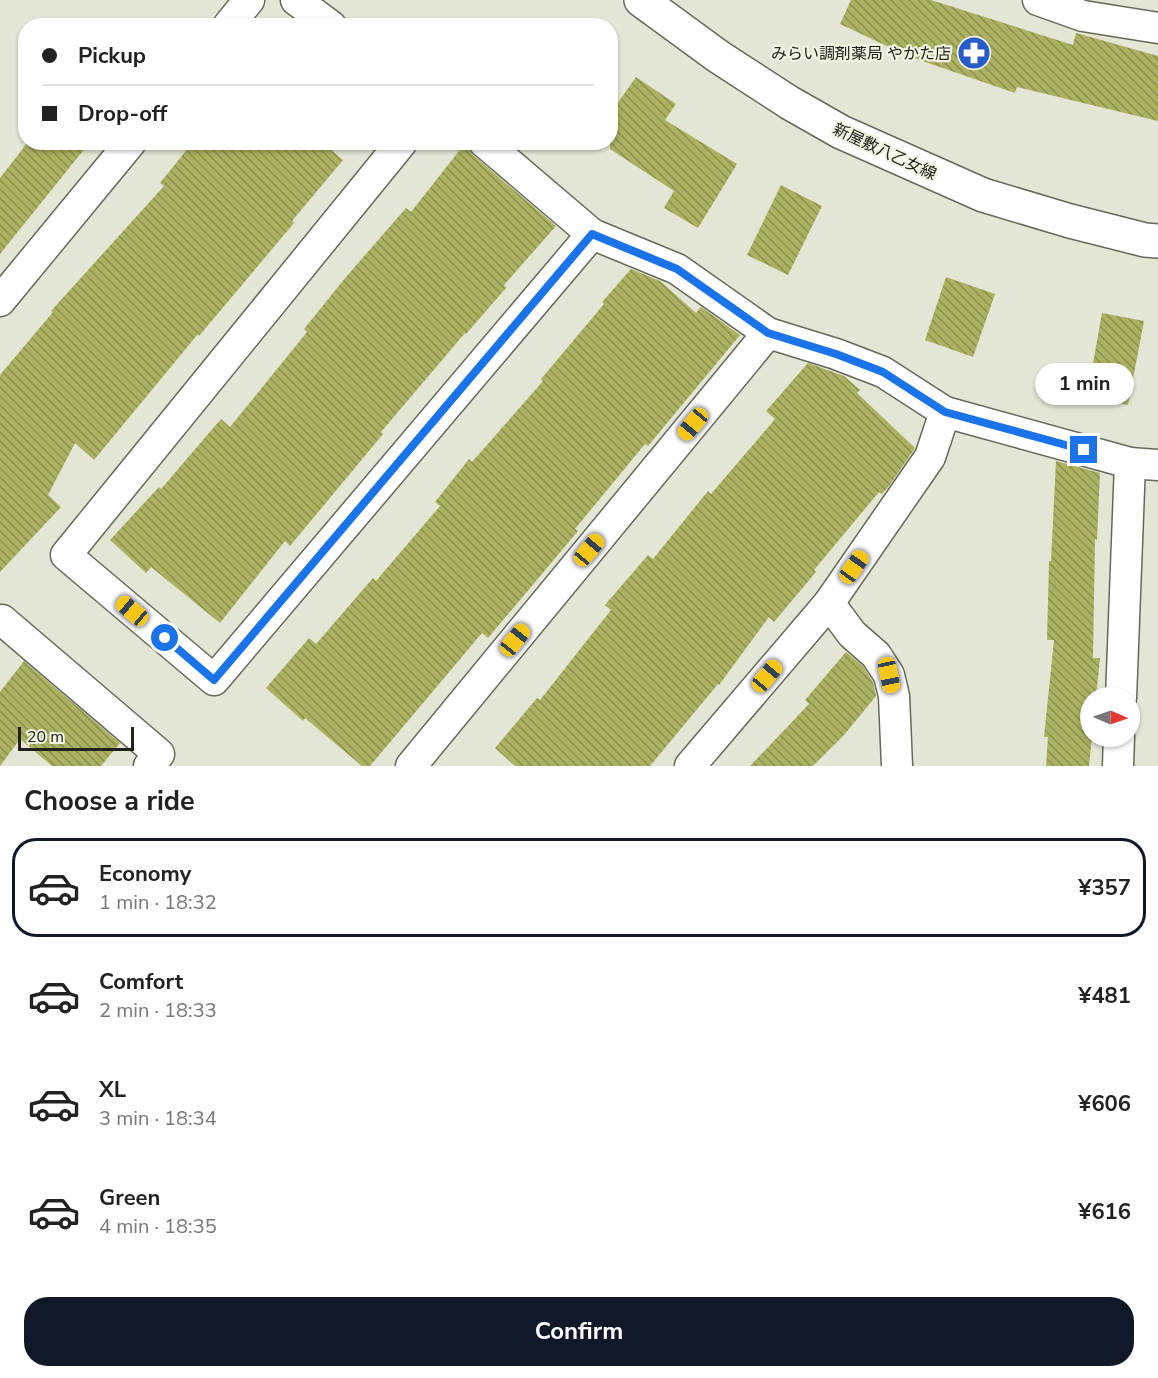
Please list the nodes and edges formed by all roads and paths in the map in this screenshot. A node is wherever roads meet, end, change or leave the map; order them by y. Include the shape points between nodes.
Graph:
1 (249, 0) edge
2 (297, 0) edge
3 (641, 0) edge
4 (1038, 0) edge
5 (234, 18) edge
6 (321, 18) edge
7 (1158, 28) edge
8 (124, 150) edge
9 (395, 150) edge
10 (493, 150) edge
11 (592, 234) junction
12 (1158, 241) edge
13 (0, 301) edge
14 (768, 333) junction
15 (945, 412) junction
16 (1144, 464) edge
17 (829, 603) junction
18 (0, 622) edge
19 (1122, 687) edge
20 (1119, 747) edge
21 (149, 766) edge
22 (411, 766) edge
23 (690, 766) edge
24 (897, 766) edge
25 (1118, 766) edge

1 - 5 street
2 - 6 street
3 - 12 street, 新屋敷八乙女線 via 719,57 841,132 983,195 1070,221
4 - 7 street via 1083,16
8 - 13 street
9 - 11 street via 66,555 214,680
10 - 11 street
11 - 14 street via 677,269
14 - 15 street via 883,372
14 - 22 street
15 - 16 street
15 - 17 street via 930,457
16 - 19 street
17 - 23 street
17 - 24 street via 889,675 894,696
18 - 21 street via 159,754
20 - 25 street

